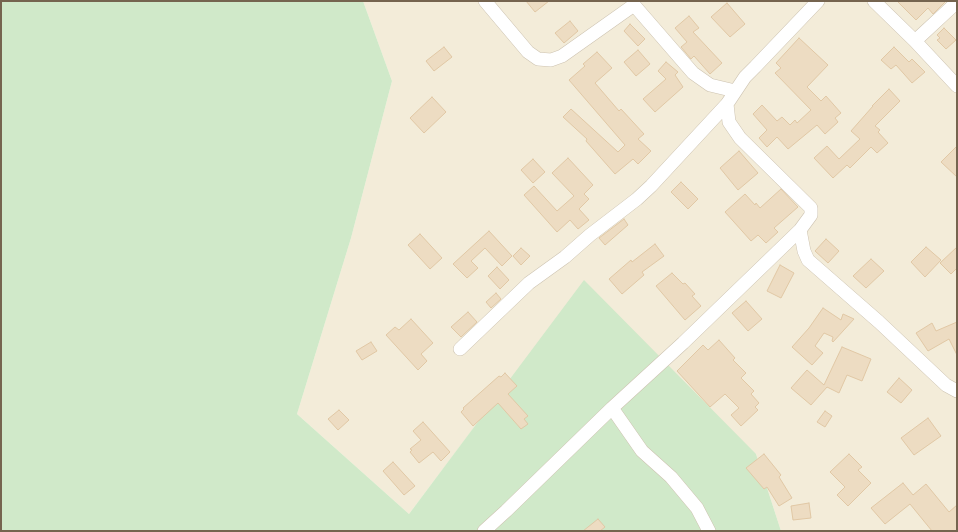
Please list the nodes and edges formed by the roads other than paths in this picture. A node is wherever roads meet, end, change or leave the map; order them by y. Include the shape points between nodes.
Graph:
1 (486, 1) edge
2 (818, 1) edge
3 (874, 1) edge
4 (957, 2) edge
5 (636, 3) edge
6 (915, 41) junction
7 (957, 86) edge
8 (735, 91) junction
9 (727, 104) junction
10 (800, 230) junction
11 (460, 349) dead end
12 (957, 391) edge
13 (612, 408) junction
14 (484, 531) edge
15 (709, 531) edge

1 - 5 street via 528,52 538,59 551,60 562,56
2 - 8 street via 754,67
3 - 6 street
4 - 6 street
5 - 8 street via 693,73 710,85
6 - 7 street
8 - 9 street
9 - 10 street via 729,122 740,138 811,208 811,215
9 - 11 street via 637,199 530,283
10 - 12 street via 808,260 946,385
10 - 13 street
13 - 14 street
13 - 15 street via 642,451 671,477 698,508

